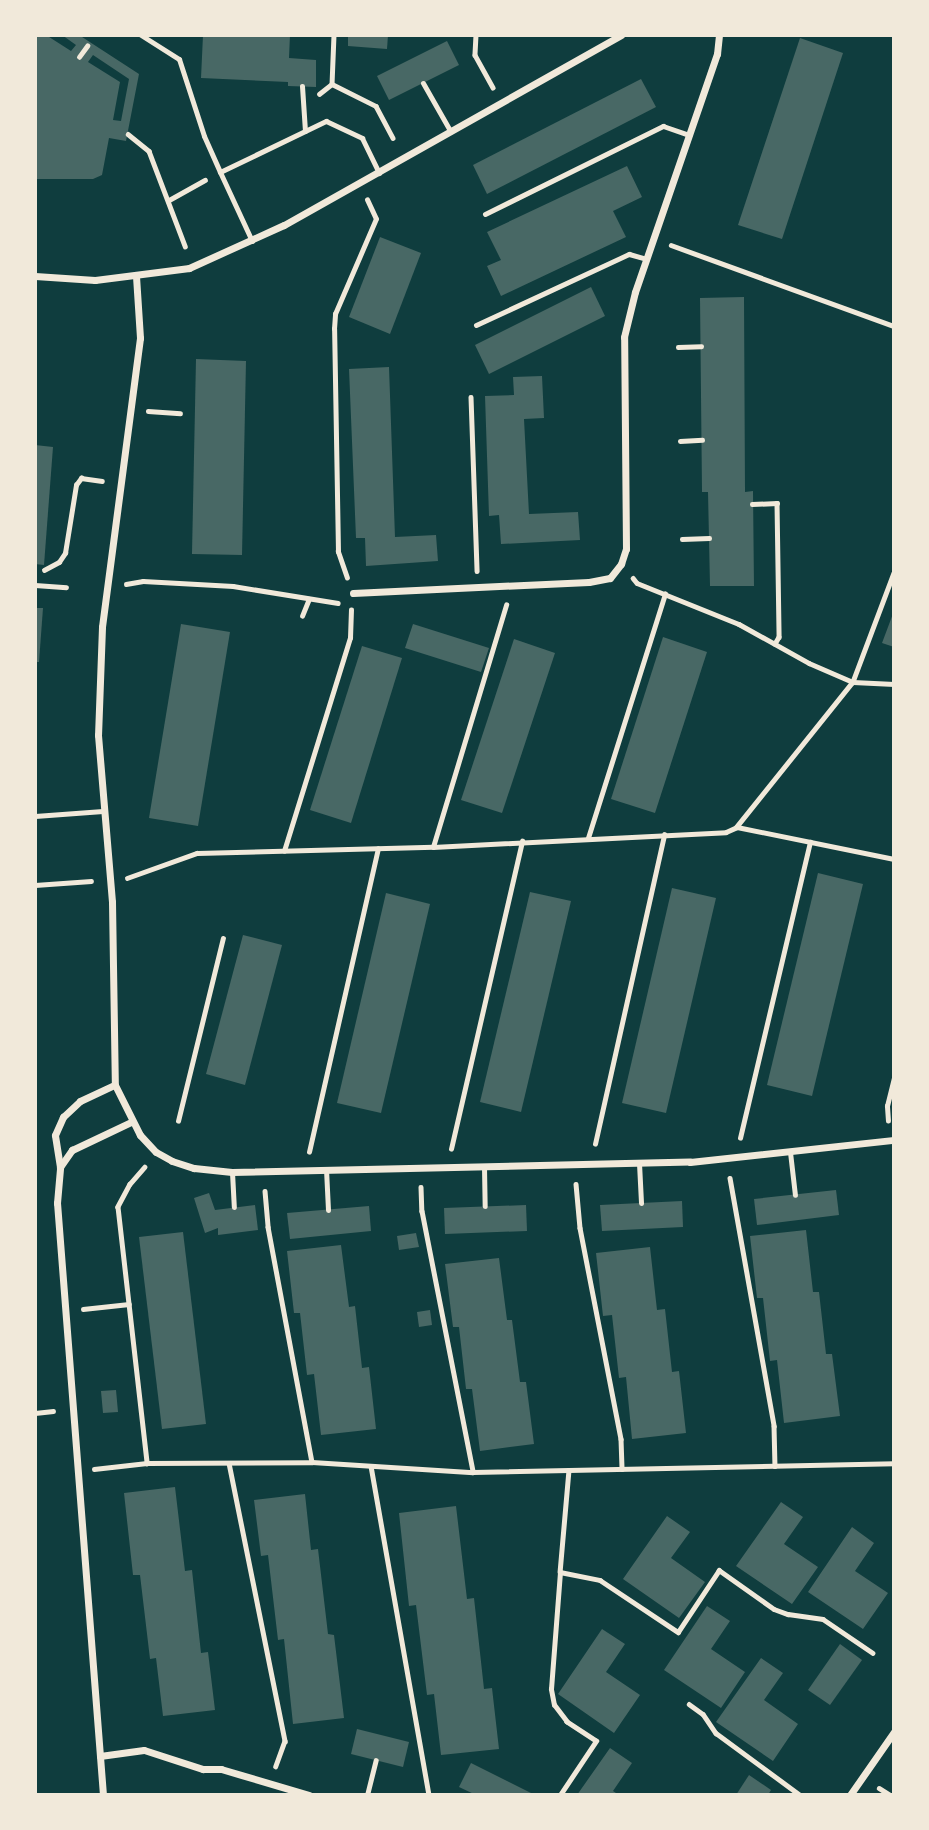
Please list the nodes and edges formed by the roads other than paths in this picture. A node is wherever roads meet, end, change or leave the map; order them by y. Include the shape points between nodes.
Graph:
1 (141, 35) edge
2 (621, 35) edge
3 (719, 35) edge
4 (423, 83) dead end
5 (302, 86) dead end
6 (305, 131) junction
7 (451, 132) junction
8 (689, 135) junction
9 (220, 172) junction
10 (379, 173) junction
11 (485, 214) dead end
12 (252, 241) junction
13 (646, 260) junction
14 (35, 276) edge
15 (136, 276) junction
16 (476, 326) dead end
17 (353, 593) road end
18 (103, 811) junction
19 (35, 816) edge
20 (115, 1085) junction
21 (131, 1122) junction
22 (894, 1140) edge
23 (790, 1152) junction
24 (639, 1163) junction
25 (60, 1167) junction
26 (484, 1167) junction
27 (326, 1170) junction
28 (232, 1172) junction
29 (795, 1195) dead end
30 (641, 1203) dead end
31 (485, 1206) dead end
32 (234, 1207) dead end
33 (328, 1210) dead end
34 (894, 1732) edge
35 (100, 1756) junction
36 (376, 1760) dead end
37 (103, 1795) edge
38 (309, 1795) edge
39 (367, 1795) edge
40 (850, 1795) edge

1 - 9 lane via 179,59
2 - 7 street
3 - 8 street via 717,54
4 - 7 lane
5 - 6 lane
6 - 9 lane
6 - 10 lane via 326,121 362,138
7 - 10 street
8 - 11 lane via 663,126
8 - 13 street
9 - 12 lane
10 - 12 street
12 - 15 street via 189,268
13 - 16 lane via 629,254
13 - 17 street via 624,337 626,549 610,578
14 - 15 street via 95,280
15 - 18 street via 139,338 99,667
18 - 19 lane
18 - 20 street via 112,902
20 - 21 street
20 - 25 street via 80,1101 63,1117 55,1135
21 - 25 street via 72,1150
21 - 28 street via 156,1152 172,1161
22 - 23 street
23 - 24 street
23 - 29 lane
24 - 26 street
24 - 30 lane
25 - 35 street via 57,1203
26 - 27 street
26 - 31 lane
27 - 28 street
27 - 33 lane
28 - 32 lane
34 - 40 street
35 - 37 street
35 - 38 street via 144,1750
36 - 39 lane

